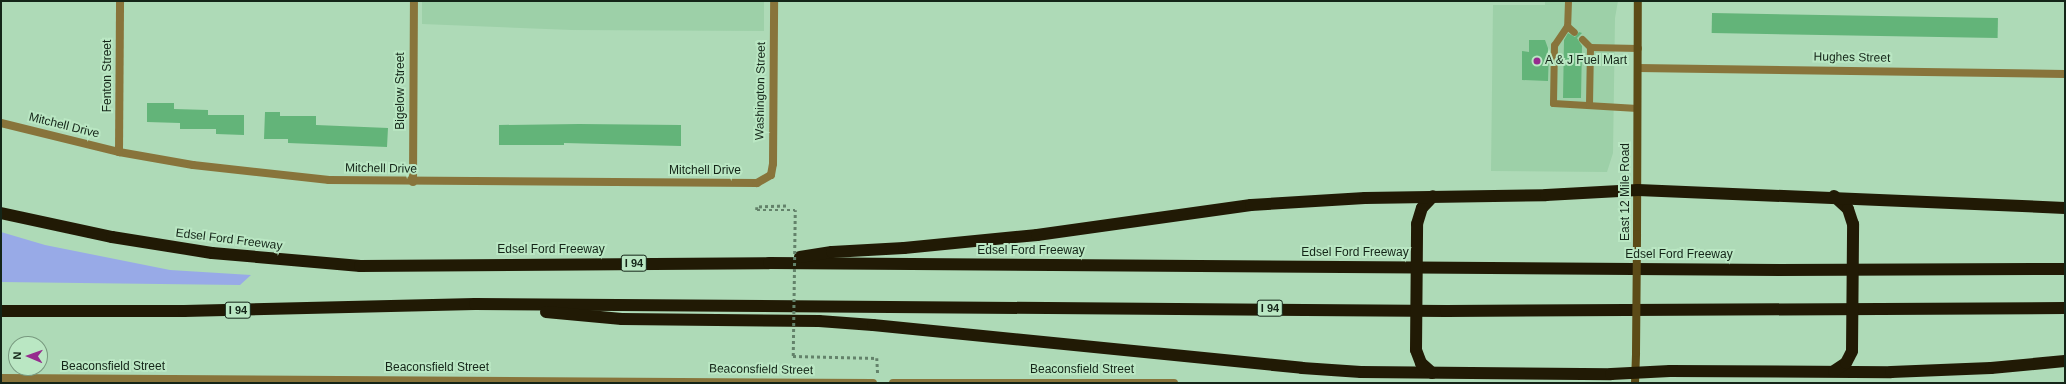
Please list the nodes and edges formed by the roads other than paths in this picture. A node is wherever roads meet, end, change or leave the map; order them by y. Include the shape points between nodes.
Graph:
1 (120, 1) edge
2 (414, 1) edge
3 (774, 1) edge
4 (1568, 1) edge
5 (1638, 1) edge
6 (1567, 26) junction
7 (1574, 32) dead end
8 (1582, 39) dead end
9 (1590, 47) junction
10 (1638, 48) junction
11 (1638, 68) junction
12 (2065, 74) edge
13 (1589, 104) junction
14 (1637, 108) junction
15 (1, 123) edge
16 (119, 152) junction
17 (766, 179) joint
18 (413, 182) junction
19 (1638, 190) junction
20 (1433, 196) junction
21 (1834, 196) junction
22 (2065, 208) edge
23 (1, 213) edge
24 (769, 263) junction
25 (2065, 269) edge
26 (475, 304) junction
27 (2065, 308) edge
28 (1, 312) edge
29 (2065, 361) edge
30 (1834, 372) junction
31 (1432, 373) junction
32 (1, 378) edge
33 (1635, 378) edge
34 (211, 381) edge
35 (430, 382) edge
36 (618, 382) edge
37 (873, 383) edge
38 (893, 383) edge
39 (953, 383) edge
40 (1174, 383) edge

1 - 16 street, Fenton Street
2 - 18 street, Bigelow Street
3 - 17 street, Washington Street via 773,164 771,175
4 - 6 lane
5 - 10 main road, East 12 Mile Road
6 - 7 lane
6 - 13 lane via 1554,45 1553,103
8 - 9 lane
9 - 10 lane
9 - 13 lane
10 - 11 main road, East 12 Mile Road
11 - 12 street, Hughes Street
11 - 14 main road, East 12 Mile Road
13 - 14 lane
14 - 19 main road, East 12 Mile Road
15 - 16 street, Mitchell Drive
16 - 18 street, Mitchell Drive via 265,175
17 - 18 street, Mitchell Drive via 757,183 739,184
19 - 20 highway via 1553,195
19 - 21 highway
19 - 33 main road, East 12 Mile Road, bridge
20 - 24 highway via 1251,205 1037,235 832,252
20 - 31 highway, bridge via 1422,208 1417,224 1416,350 1421,363
21 - 22 highway
21 - 30 highway, bridge via 1848,209 1853,224 1852,351 1846,363
23 - 24 highway, Edsel Ford Freeway / I 94 via 105,236 212,253 360,266
24 - 25 highway, Edsel Ford Freeway / I 94 via 1772,270
26 - 27 highway, I 94 via 1446,311
26 - 28 highway, I 94 via 184,311
26 - 31 highway via 622,319 819,321 1302,368
29 - 30 highway via 1983,369
30 - 33 highway
31 - 33 highway
32 - 34 street, Beaconsfield Street
34 - 35 street, Beaconsfield Street
35 - 36 street, Beaconsfield Street
36 - 37 street, Beaconsfield Street
38 - 39 street, Beaconsfield Street
39 - 40 street, Beaconsfield Street

